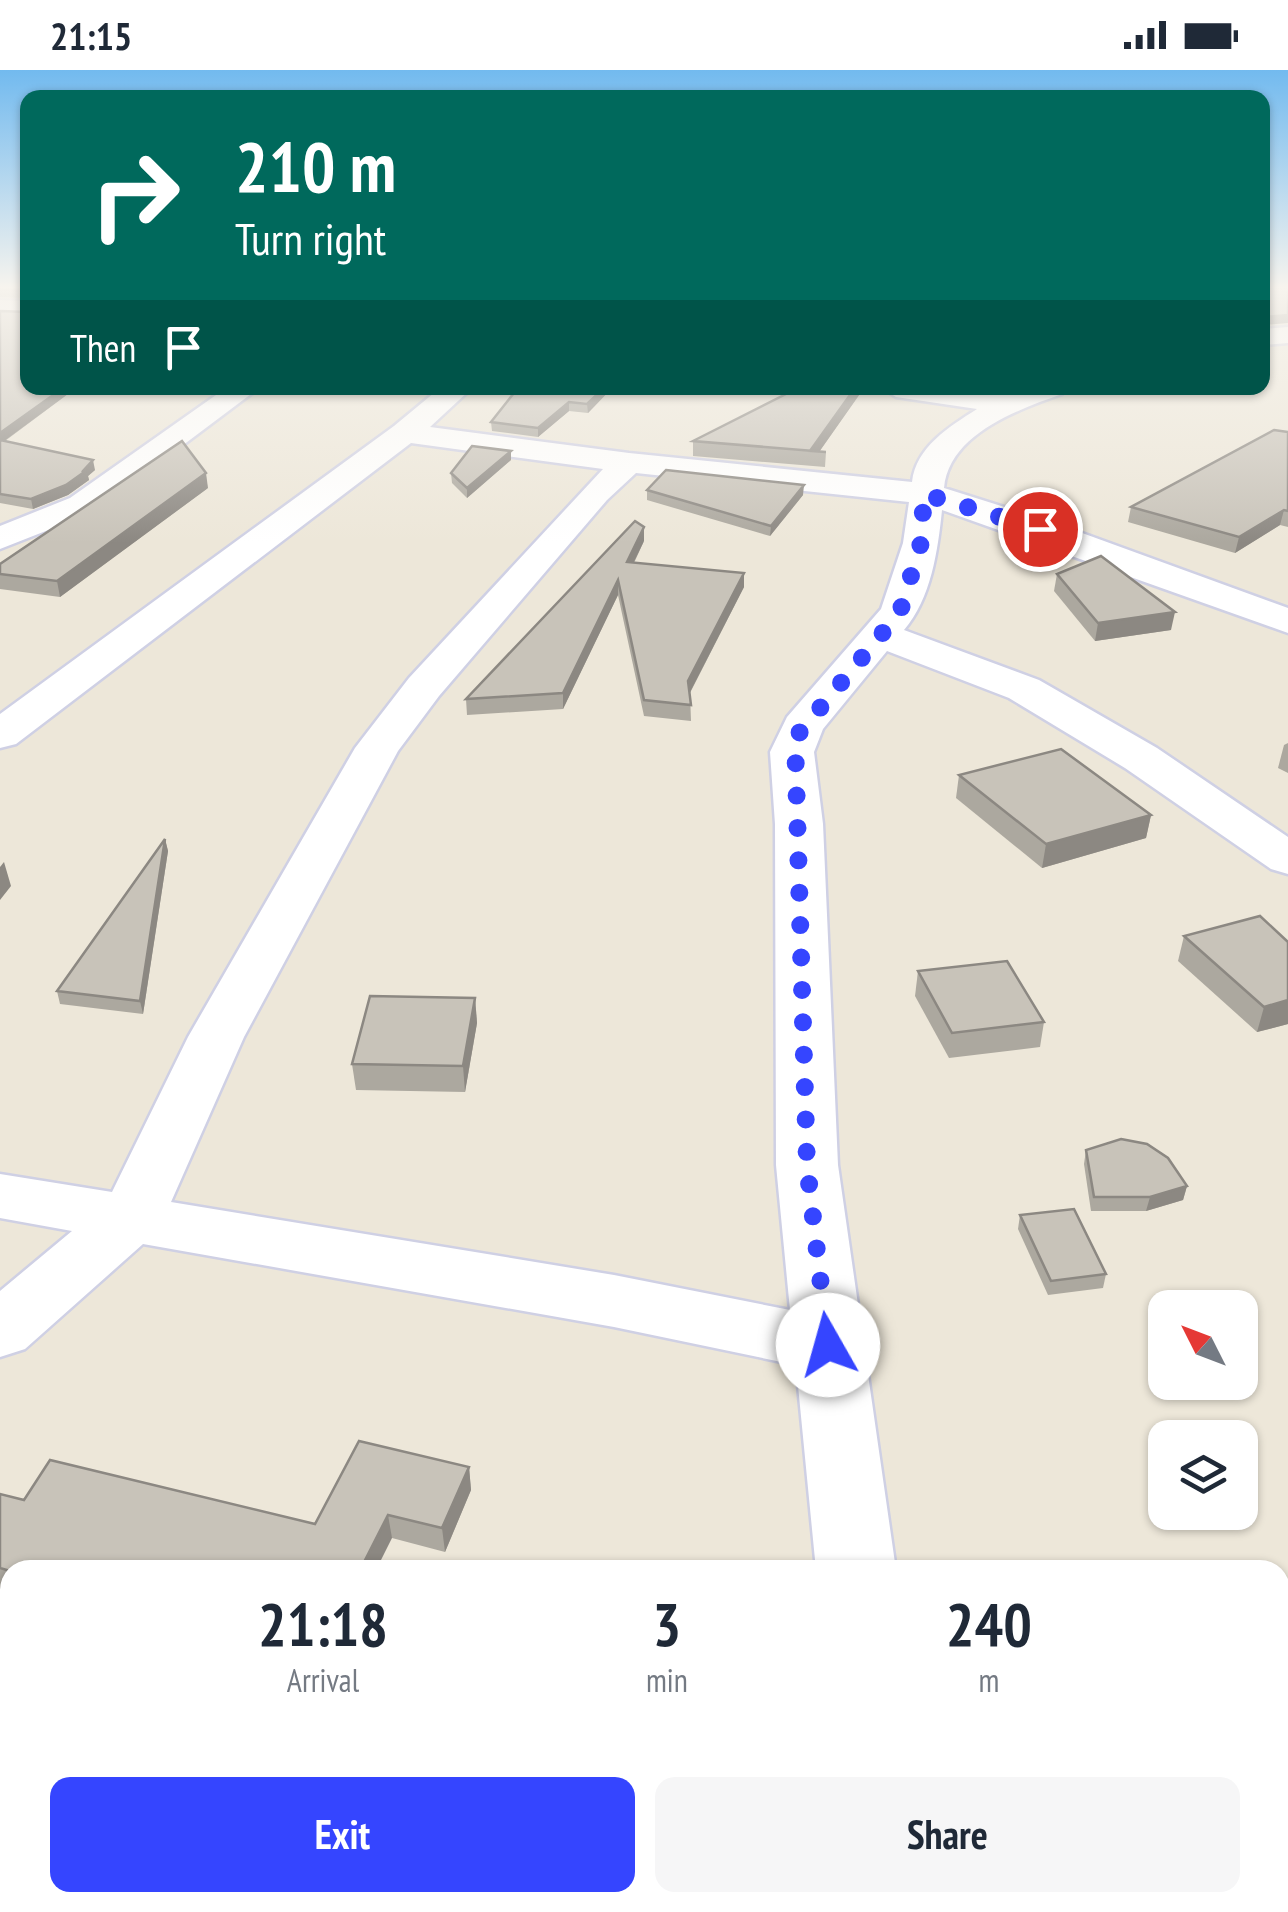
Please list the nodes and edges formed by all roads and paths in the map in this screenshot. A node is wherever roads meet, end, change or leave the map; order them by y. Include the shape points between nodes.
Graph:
1 (234, 395) edge
2 (449, 395) edge
3 (1028, 396) edge
4 (405, 433) junction
5 (629, 463) junction
6 (924, 494) junction
7 (0, 538) edge
8 (1288, 621) edge
9 (880, 635) junction
10 (0, 735) edge
11 (1288, 859) edge
12 (0, 1196) edge
13 (132, 1217) junction
14 (0, 1330) edge
15 (828, 1345) junction
16 (855, 1560) edge

1 - 7 street via 82,504
2 - 4 street
3 - 6 street via 954,438 930,466
4 - 5 street
4 - 10 street
5 - 6 street
5 - 13 street via 595,493 377,748 216,1036
6 - 8 street via 1040,529
6 - 9 street via 921,543 900,612
9 - 11 street via 1024,689 1141,758
9 - 15 street via 802,726 792,752 807,1166
12 - 13 street
13 - 14 street
13 - 15 street
15 - 16 street

